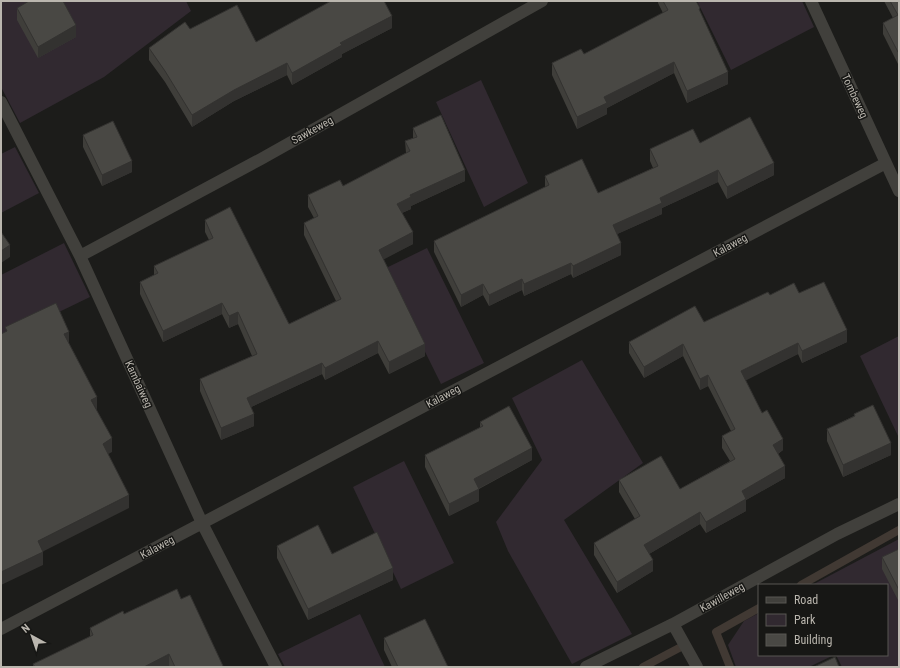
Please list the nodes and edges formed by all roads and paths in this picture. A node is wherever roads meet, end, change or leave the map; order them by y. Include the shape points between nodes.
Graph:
1 (542, 1) edge
2 (811, 1) edge
3 (1, 102) edge
4 (886, 163) junction
5 (899, 191) edge
6 (80, 256) junction
7 (899, 504) edge
8 (202, 523) junction
9 (673, 624) junction
10 (1, 629) edge
11 (276, 667) edge
12 (586, 667) edge
13 (697, 667) edge

1 - 6 street, Sawkeweg via 261,159
2 - 4 street, Tombeweg
3 - 6 street, Kambaiweg
4 - 5 street, Tombeweg
4 - 8 street, Kalaweg
6 - 8 street, Kambaiweg
7 - 9 street, Kawilleweg via 837,534
8 - 10 street, Kalaweg
8 - 11 street, Kambaiweg
9 - 12 street, Kawilleweg
9 - 13 street

